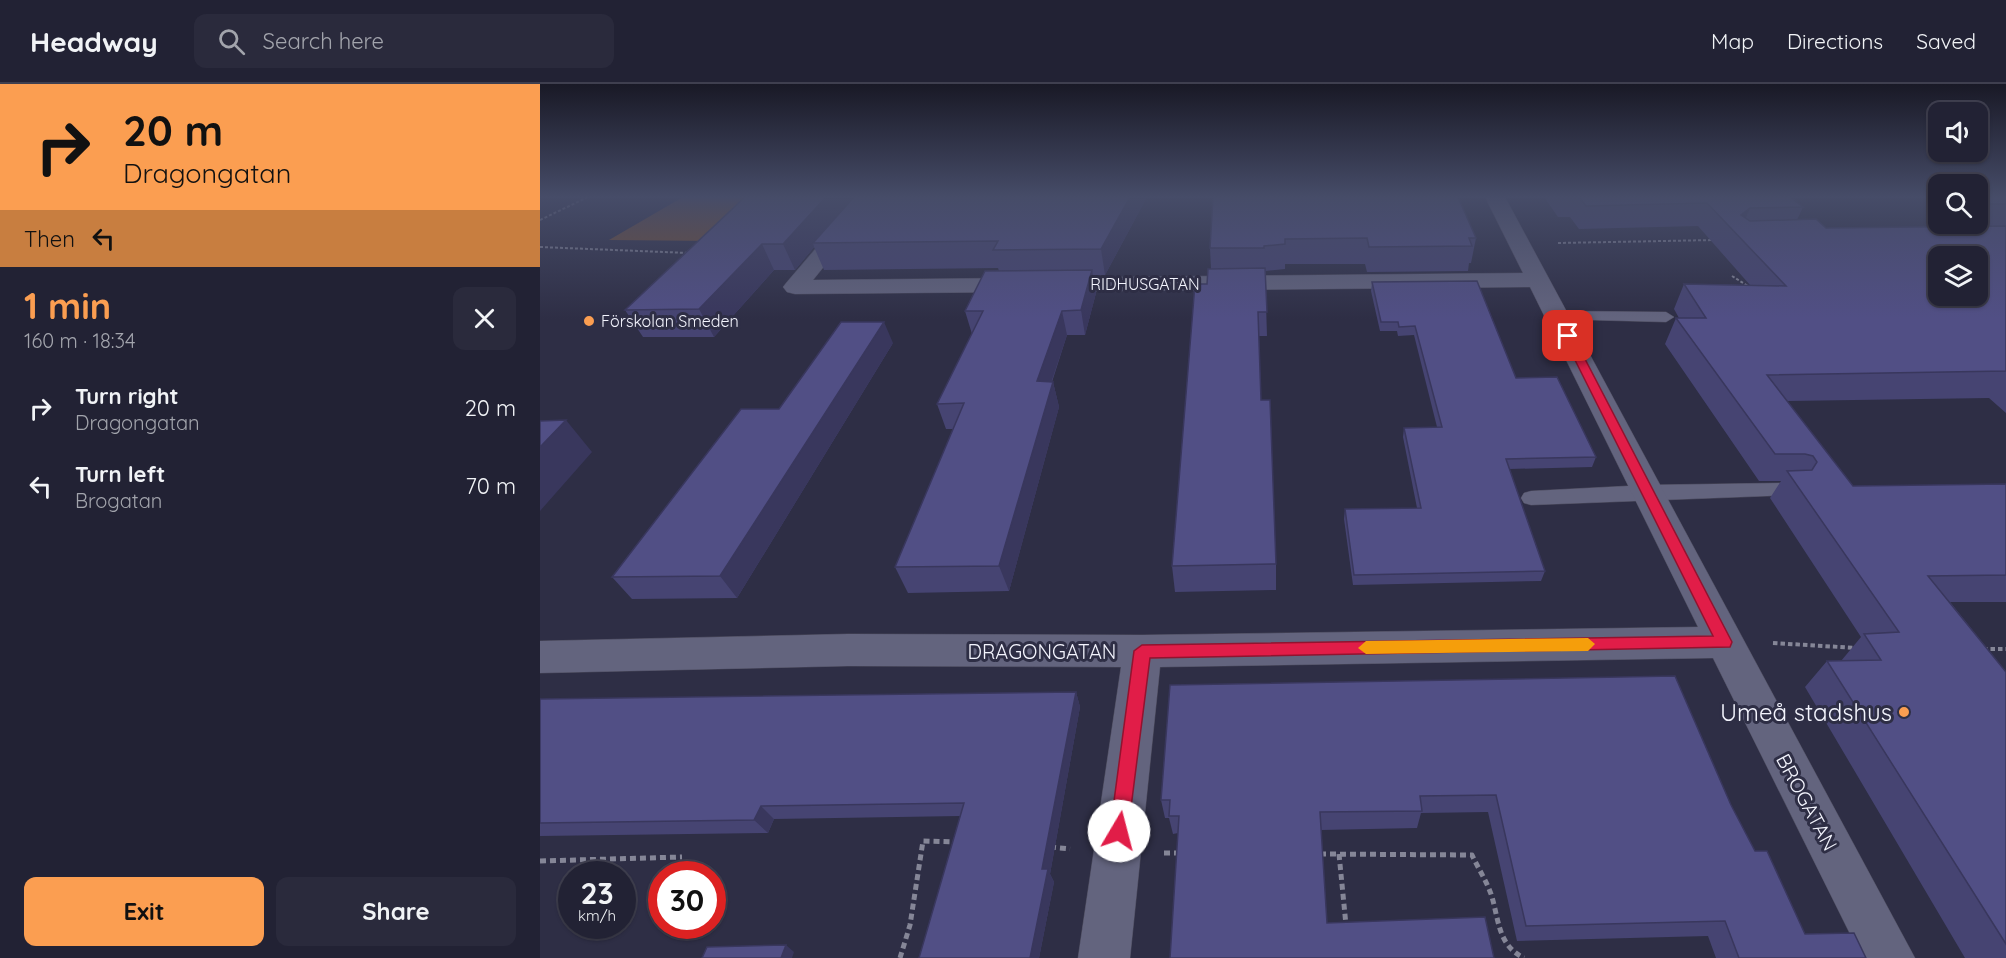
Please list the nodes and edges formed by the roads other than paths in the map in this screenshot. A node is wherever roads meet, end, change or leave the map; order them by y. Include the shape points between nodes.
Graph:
1 (836, 238) edge
2 (1516, 238) edge
3 (1539, 280) junction
4 (1558, 316) junction
5 (1666, 317) dead end
6 (1788, 490) edge
7 (1647, 492) junction
8 (1531, 498) dead end
9 (1724, 642) junction
10 (1142, 651) junction
11 (543, 661) edge
12 (1104, 958) edge
13 (1889, 958) edge

1 - 3 street, RIDHUSGATAN via 795,287
2 - 3 street, BROGATAN
3 - 4 street, BROGATAN
4 - 5 lane
4 - 7 street, BROGATAN
6 - 7 lane
7 - 8 lane
7 - 9 street, BROGATAN
9 - 10 street, DRAGONGATAN
9 - 13 street, BROGATAN
10 - 11 street, DRAGONGATAN via 848,650
10 - 12 street

